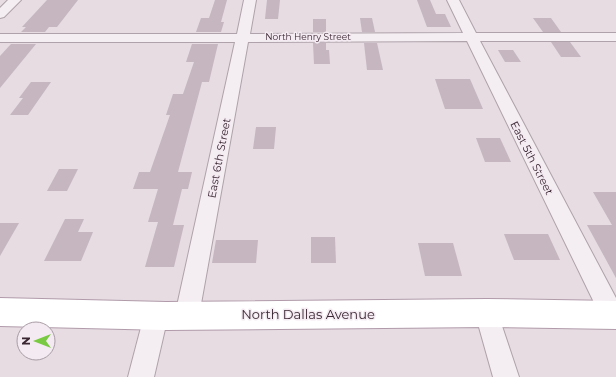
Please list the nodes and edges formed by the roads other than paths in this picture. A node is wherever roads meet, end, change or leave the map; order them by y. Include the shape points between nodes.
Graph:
1 (15, 0) edge
2 (250, 0) edge
3 (453, 0) edge
4 (0, 14) edge
5 (243, 37) junction
6 (616, 37) edge
7 (0, 38) edge
8 (472, 38) junction
9 (0, 312) edge
10 (487, 313) junction
11 (187, 315) junction
12 (614, 315) edge
13 (156, 316) junction
14 (142, 377) edge
15 (506, 377) edge

1 - 4 street
2 - 5 street, East 6th Street
3 - 8 street, East 5th Street
5 - 7 street, North Henry Street
5 - 8 street, North Henry Street
5 - 11 street, East 6th Street
6 - 8 street, North Henry Street
8 - 12 street, East 5th Street
9 - 13 main road, North Dallas Avenue
10 - 11 main road, North Dallas Avenue
10 - 12 main road, North Dallas Avenue
10 - 15 street
11 - 13 main road, North Dallas Avenue
13 - 14 street

